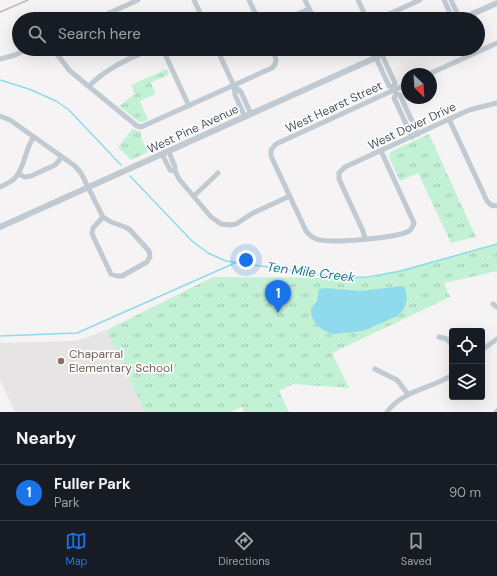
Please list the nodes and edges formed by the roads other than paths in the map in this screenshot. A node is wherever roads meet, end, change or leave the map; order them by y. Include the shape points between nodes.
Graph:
1 (138, 0) edge
2 (194, 0) edge
3 (250, 0) edge
4 (305, 0) edge
5 (358, 0) edge
6 (420, 0) edge
7 (444, 0) edge
8 (451, 0) edge
9 (497, 3) edge
10 (309, 9) junction
11 (111, 12) edge
12 (200, 12) edge
13 (255, 12) edge
14 (302, 12) edge
15 (310, 12) edge
16 (363, 12) edge
17 (393, 12) edge
18 (449, 12) edge
19 (457, 12) edge
20 (476, 12) edge
21 (497, 43) edge
22 (485, 49) edge
23 (12, 56) edge
24 (58, 56) edge
25 (135, 56) edge
26 (166, 56) edge
27 (220, 56) edge
28 (276, 56) edge
29 (380, 56) edge
30 (382, 56) edge
31 (469, 56) edge
32 (376, 58) junction
33 (0, 59) edge
34 (437, 71) edge
35 (88, 86) junction
36 (234, 86) junction
37 (401, 87) edge
38 (395, 90) junction
39 (497, 103) edge
40 (189, 106) junction
41 (0, 116) edge
42 (248, 116) junction
43 (449, 119) junction
44 (418, 134) junction
45 (34, 137) junction
46 (412, 137) junction
47 (381, 151) junction
48 (169, 152) junction
49 (162, 154) junction
50 (62, 157) junction
51 (175, 171) junction
52 (218, 173) dead end
53 (18, 174) junction
54 (0, 187) edge
55 (88, 187) junction
56 (194, 196) junction
57 (290, 196) junction
58 (494, 206) edge
59 (103, 217) junction
60 (0, 228) edge
61 (365, 239) junction
62 (439, 337) dead end
63 (497, 339) edge
64 (449, 342) edge
65 (485, 348) edge
66 (374, 369) dead end
67 (449, 377) edge
68 (408, 394) junction
69 (387, 412) edge

1 - 11 street
2 - 12 street
3 - 13 street
4 - 10 street
5 - 16 street
6 - 17 street
7 - 18 street
8 - 19 street
9 - 20 street
10 - 14 street
10 - 15 street
21 - 22 street
23 - 33 street
24 - 35 street via 70,71
25 - 35 street via 116,64
26 - 40 street
27 - 36 street
28 - 36 street via 276,63 272,68
29 - 32 street, West Pine Avenue
30 - 38 street via 395,83
31 - 34 street
32 - 38 street via 389,86
32 - 42 street, West Pine Avenue
35 - 40 street via 141,127
36 - 40 street
36 - 42 street via 241,92
37 - 38 street, West Hearst Street
38 - 44 street via 400,95
38 - 46 street via 394,98
38 - 57 street, West Hearst Street via 276,144 271,150 271,156
39 - 43 street, West Dover Drive
41 - 45 street
42 - 48 street, West Pine Avenue
43 - 44 street, West Dover Drive
43 - 58 street via 486,200
44 - 46 street, West Dover Drive
45 - 50 street
45 - 53 street
46 - 47 street, West Dover Drive
47 - 61 street, West Dover Drive via 345,167 339,173 339,179
47 - 61 street via 414,223 412,228 403,233
48 - 49 street, West Pine Avenue
48 - 51 street
49 - 51 street via 170,170
49 - 55 street, West Pine Avenue
50 - 53 street via 55,166 31,176
50 - 55 street via 79,169
51 - 56 street
52 - 56 street
53 - 54 street
55 - 59 street
55 - 60 street, West Pine Avenue
56 - 57 street via 211,217 221,224 230,225
57 - 61 street via 310,236 320,240
59 - 59 street via 93,228 92,234 109,271 122,276 147,262 150,256 147,249 130,230
62 - 64 street
63 - 65 street
66 - 68 street via 397,380
67 - 68 street
68 - 69 street

